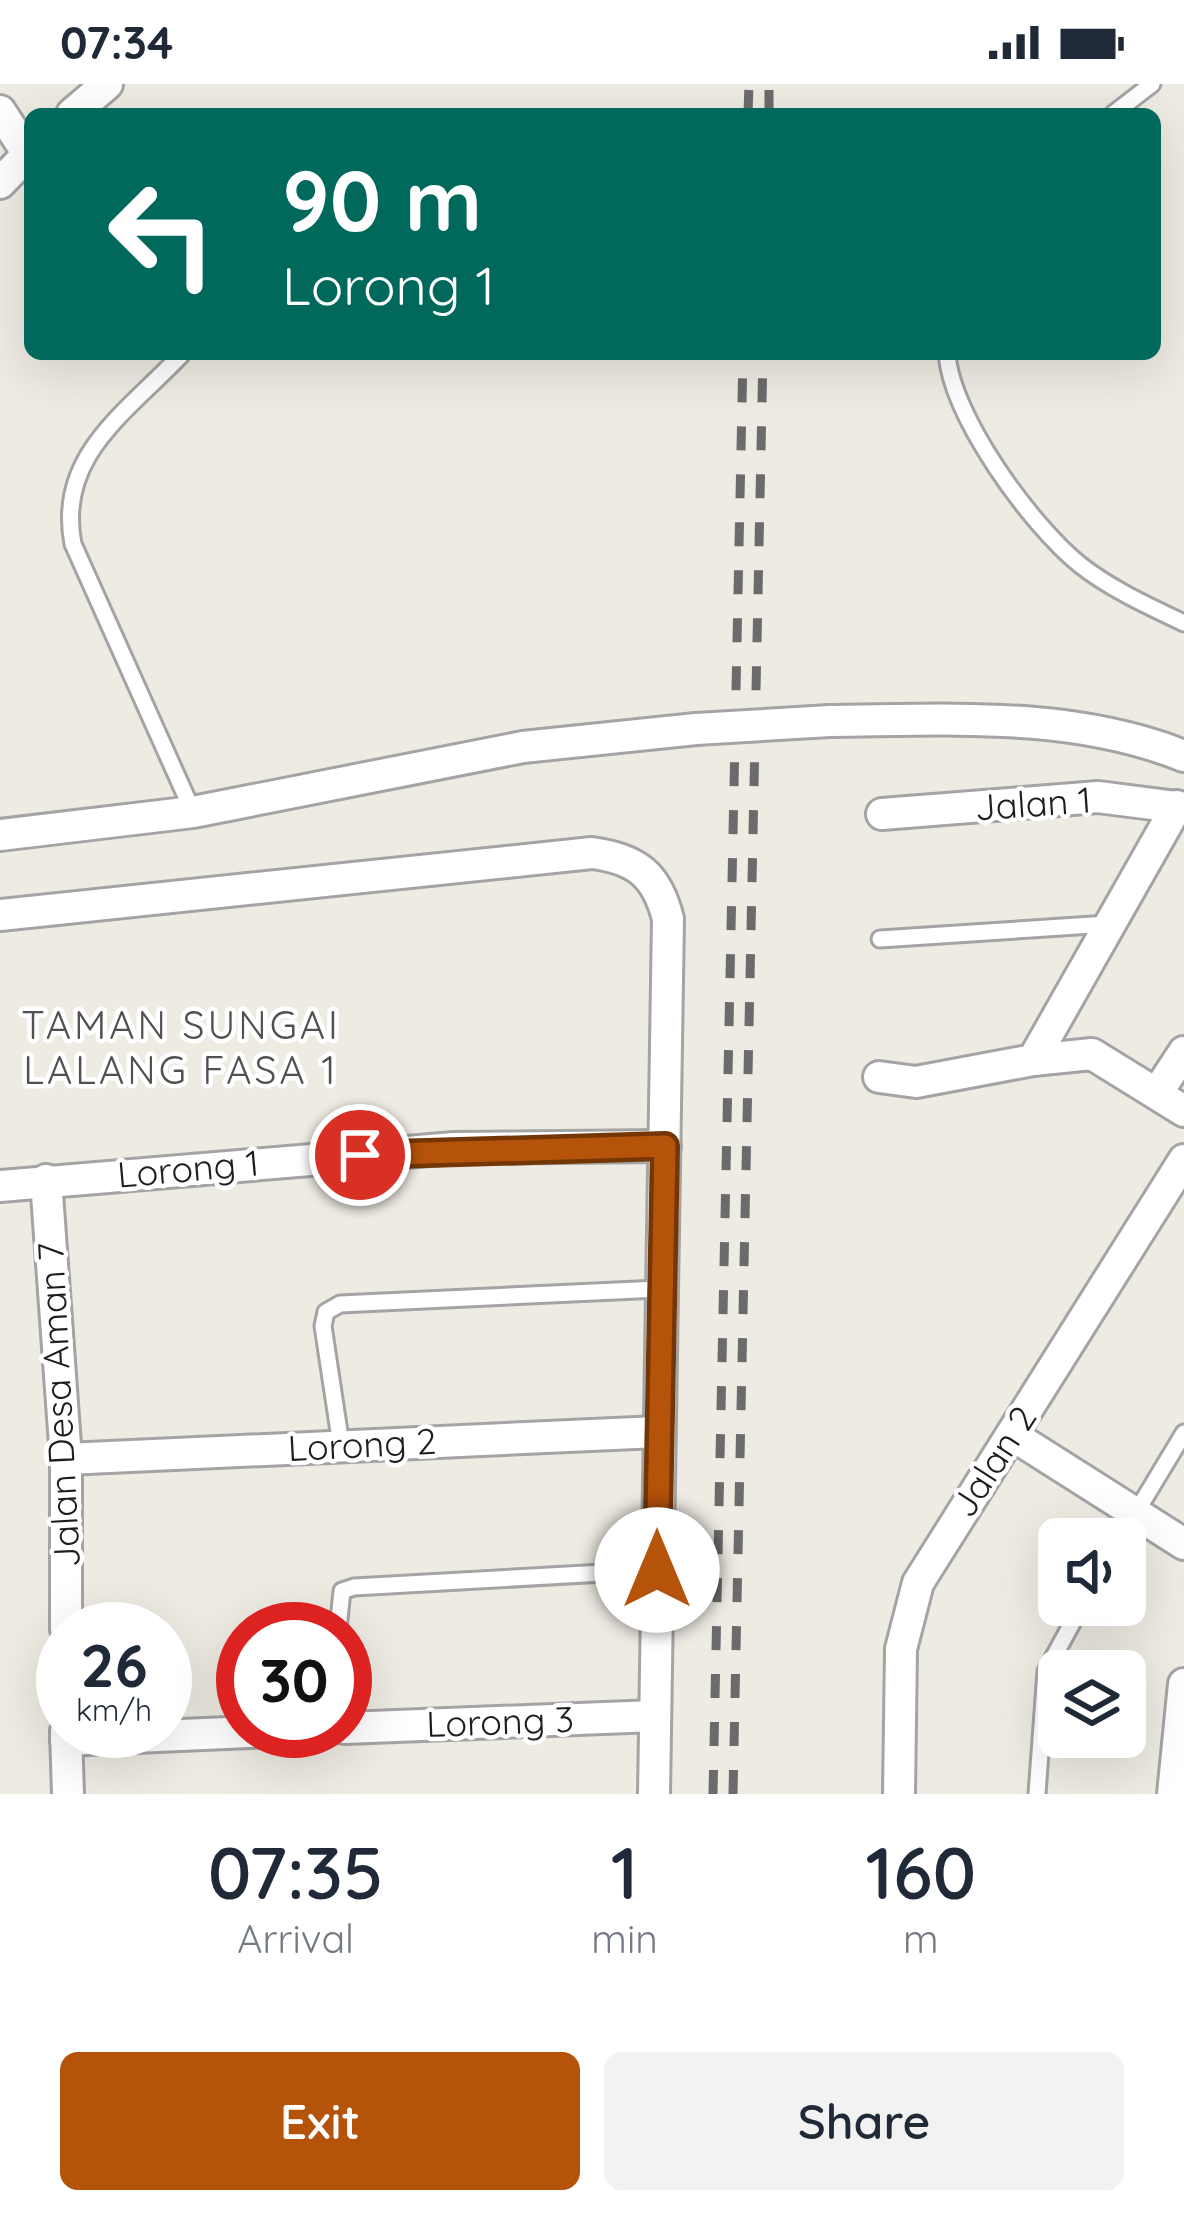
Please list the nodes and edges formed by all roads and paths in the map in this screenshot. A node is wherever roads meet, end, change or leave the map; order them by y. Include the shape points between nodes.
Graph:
1 (107, 84) edge
2 (1152, 84) edge
3 (79, 108) edge
4 (1121, 108) edge
5 (0, 111) edge
6 (24, 146) edge
7 (24, 158) edge
8 (0, 183) edge
9 (176, 360) edge
10 (947, 360) edge
11 (1184, 623) edge
12 (1184, 756) edge
13 (1180, 807) edge
14 (193, 812) junction
15 (882, 814) dead end
16 (0, 835) edge
17 (0, 914) edge
18 (1111, 924) junction
19 (880, 939) dead end
20 (1184, 1052) edge
21 (1033, 1060) junction
22 (879, 1077) dead end
23 (1157, 1093) junction
24 (1184, 1111) edge
25 (665, 1146) junction
26 (1184, 1160) edge
27 (46, 1180) junction
28 (0, 1186) edge
29 (659, 1289) junction
30 (658, 1432) junction
31 (1184, 1433) edge
32 (1012, 1435) junction
33 (341, 1445) junction
34 (66, 1459) junction
35 (1117, 1518) edge
36 (1132, 1518) edge
37 (1146, 1532) edge
38 (1184, 1544) edge
39 (657, 1570) junction
40 (66, 1602) edge
41 (338, 1602) edge
42 (1071, 1626) edge
43 (1184, 1684) edge
44 (656, 1716) junction
45 (372, 1727) edge
46 (67, 1758) edge
47 (68, 1794) edge
48 (654, 1794) edge
49 (898, 1794) edge
50 (1037, 1794) edge
51 (1174, 1794) edge

1 - 3 street
2 - 4 lane
5 - 6 street
7 - 8 street
9 - 14 lane via 92,449 71,481 67,513 73,544
10 - 11 lane via 979,435 1054,540 1108,584
12 - 14 street, bridge via 1044,722 696,729 523,747
13 - 15 street, Jalan 1 via 1072,797
13 - 18 street
14 - 16 street
17 - 25 street via 592,853 626,858 662,892 668,919
18 - 19 lane
18 - 21 street
20 - 23 street
21 - 22 street via 933,1080
21 - 23 street via 1092,1054
23 - 24 street
25 - 27 street, Lorong 1 via 454,1148
25 - 29 street
26 - 32 street, Jalan 2
27 - 28 street, Lorong 1
27 - 34 street, Jalan Desa Aman 7
29 - 30 street
29 - 33 lane via 340,1304 326,1312 323,1326
30 - 33 street, Lorong 2
30 - 39 street
31 - 36 lane
32 - 35 street
32 - 49 street, Jalan 2 via 935,1552 906,1616
33 - 34 street, Lorong 2
34 - 40 street, Jalan Desa Aman 7
37 - 38 street
39 - 41 lane via 354,1587
39 - 44 street
42 - 50 lane via 1046,1671
43 - 51 street
44 - 45 street, Lorong 3
44 - 48 street
46 - 47 street

